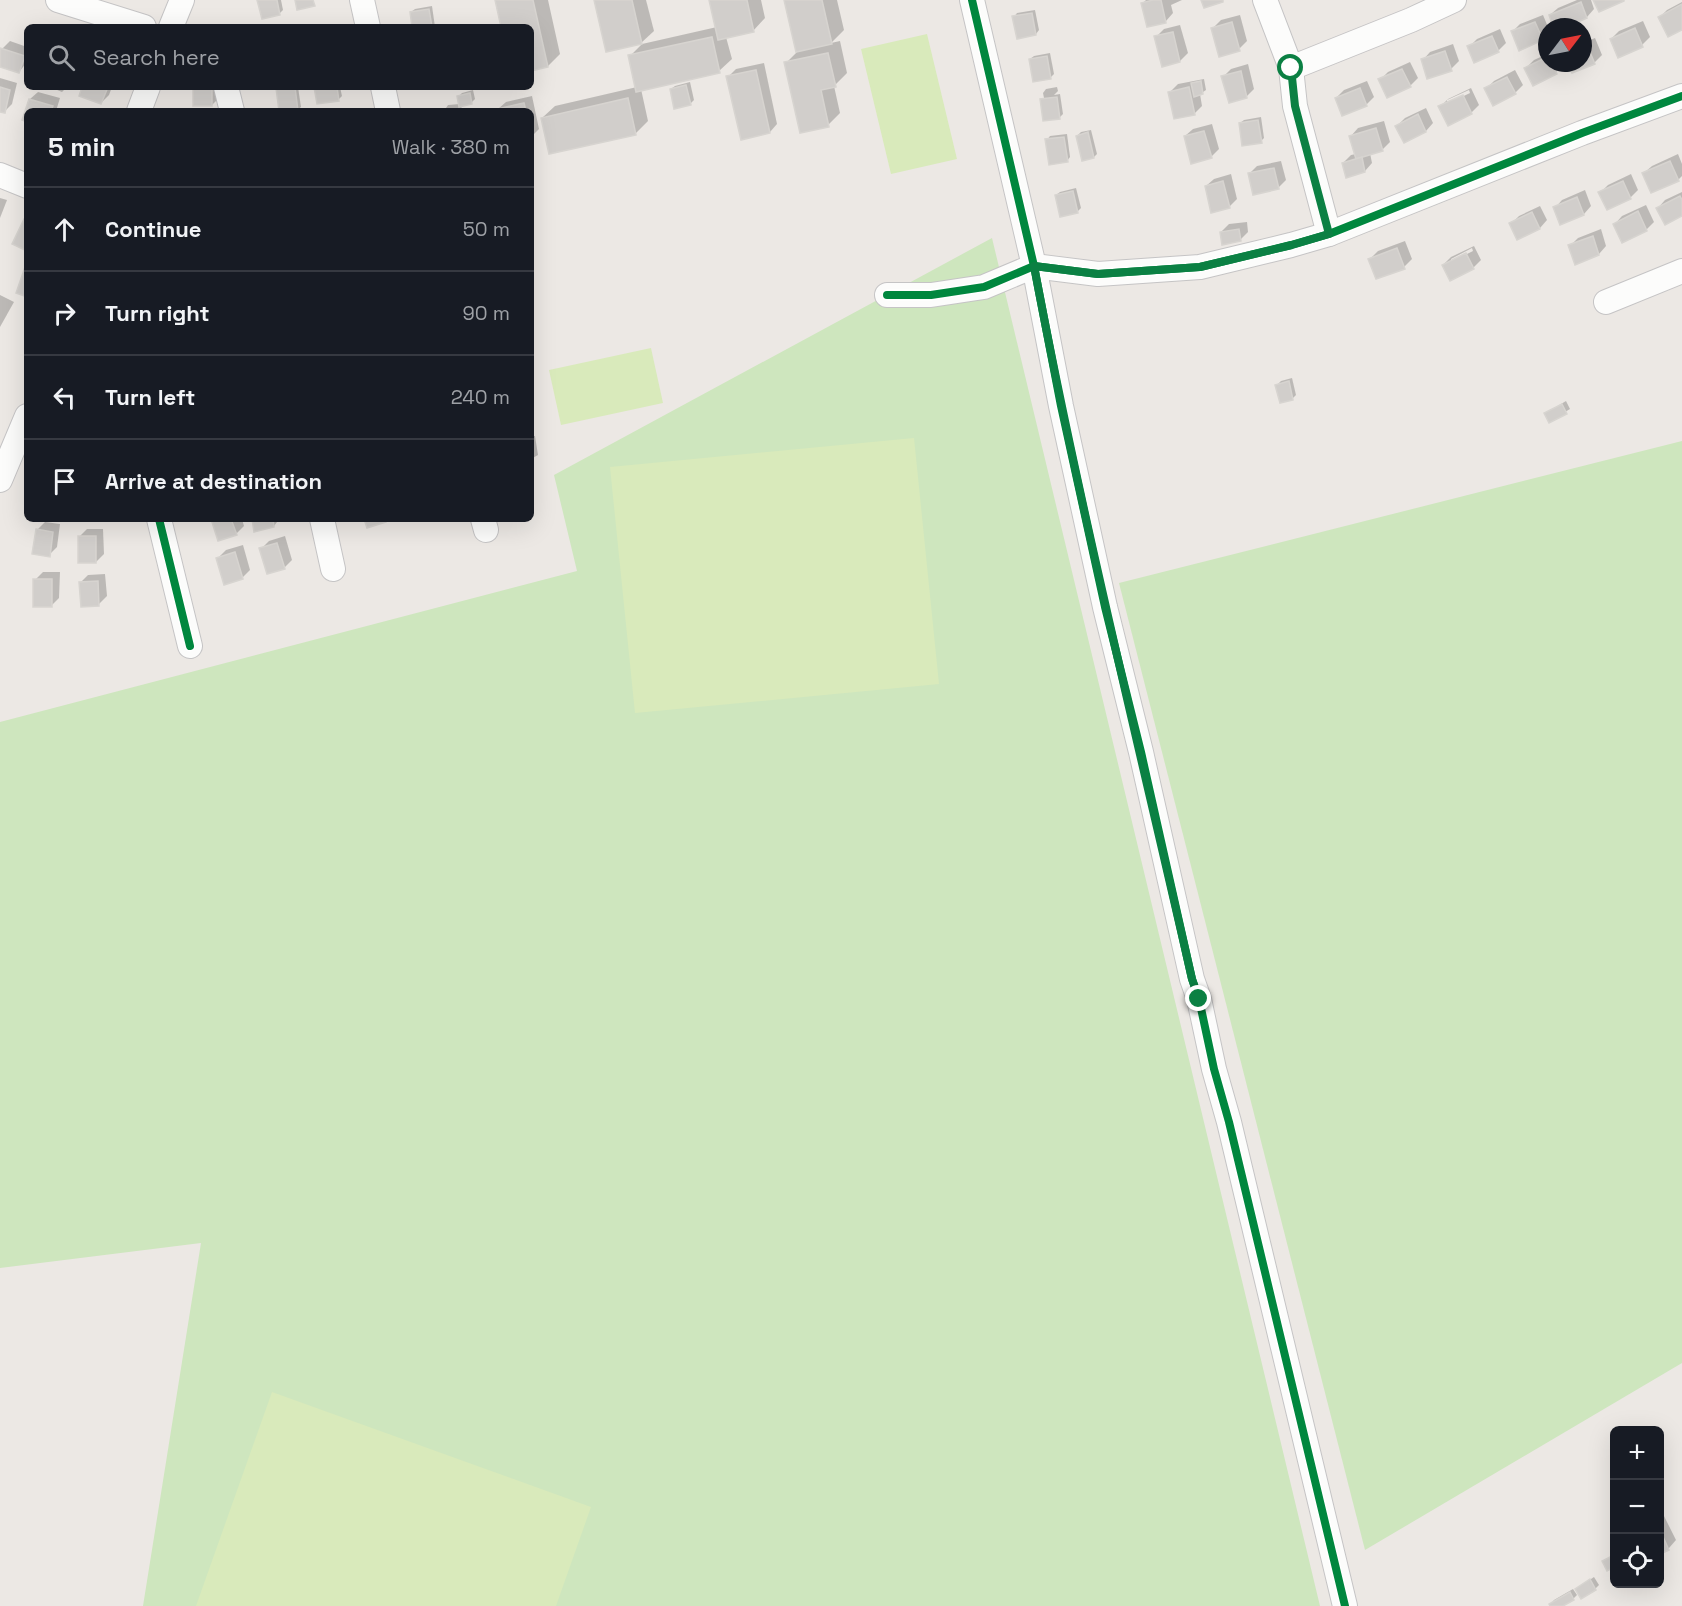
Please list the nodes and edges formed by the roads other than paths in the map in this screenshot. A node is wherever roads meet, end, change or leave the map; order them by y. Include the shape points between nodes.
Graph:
1 (58, 0) edge
2 (182, 0) edge
3 (362, 0) edge
4 (972, 0) edge
5 (1265, 0) edge
6 (1454, 0) edge
7 (134, 24) edge
8 (172, 24) edge
9 (367, 24) edge
10 (1291, 68) junction
11 (147, 90) edge
12 (227, 90) edge
13 (384, 90) edge
14 (1682, 96) edge
15 (140, 108) edge
16 (231, 108) edge
17 (387, 108) edge
18 (0, 175) edge
19 (24, 185) edge
20 (1329, 234) junction
21 (1034, 266) junction
22 (1682, 271) edge
23 (887, 295) dead end
24 (1606, 302) dead end
25 (24, 423) edge
26 (0, 480) edge
27 (160, 522) edge
28 (323, 522) edge
29 (333, 569) dead end
30 (190, 646) dead end
31 (1345, 1606) edge

1 - 7 street
2 - 8 street
3 - 9 street
4 - 21 street
5 - 10 street
6 - 10 street
10 - 20 street via 1295,106
11 - 15 street
12 - 16 street
13 - 17 street
14 - 20 street
18 - 19 street
20 - 21 street via 1200,267 1098,274
21 - 23 street via 984,286 931,296
21 - 31 street via 1100,585
22 - 24 street
25 - 26 street
27 - 30 street
28 - 29 street

